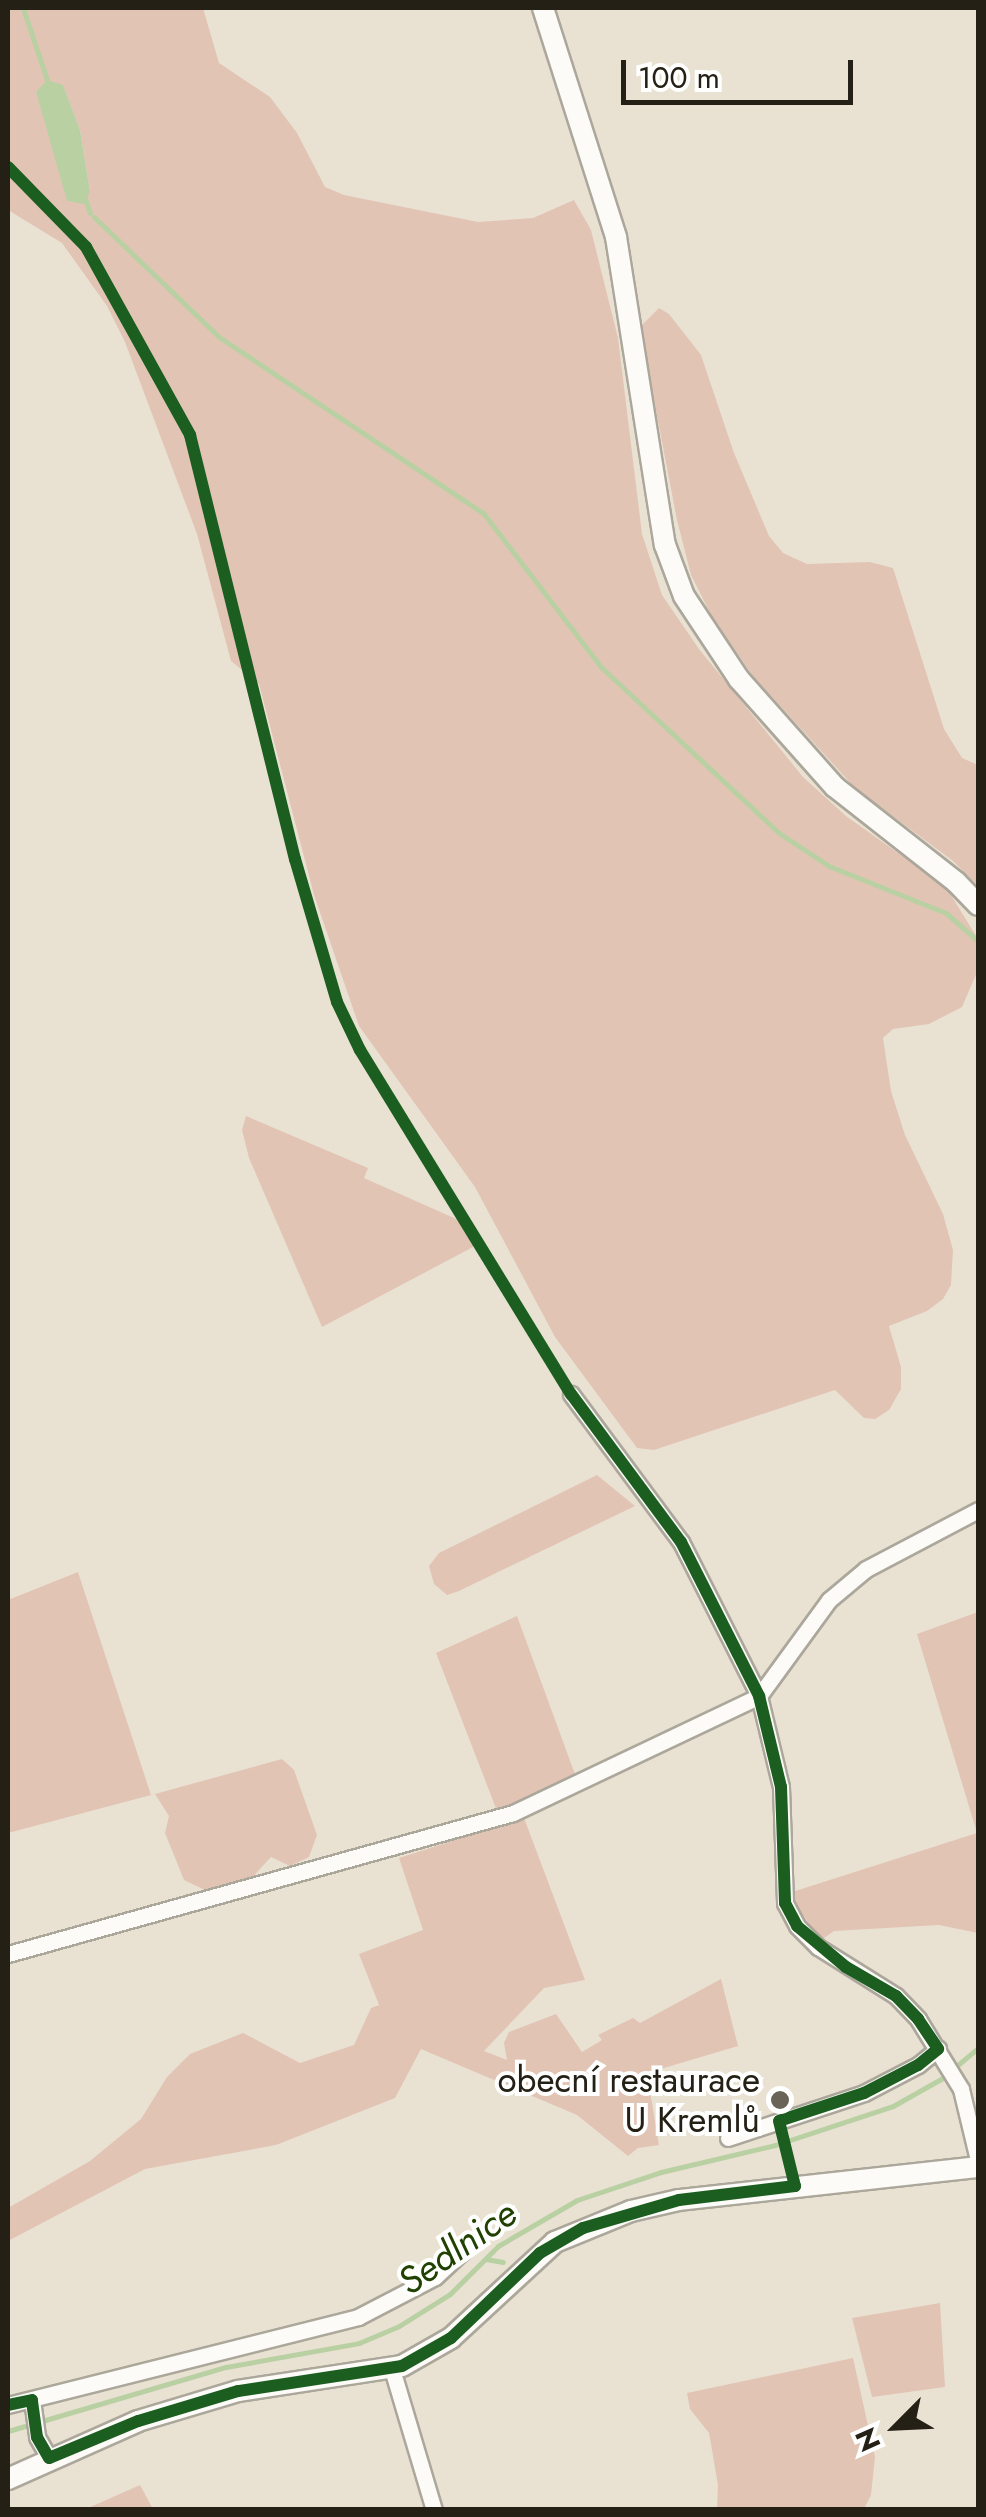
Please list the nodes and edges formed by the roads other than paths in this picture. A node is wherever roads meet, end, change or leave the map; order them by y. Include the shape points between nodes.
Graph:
1 (542, 8) edge
2 (978, 906) edge
3 (571, 1394) dead end
4 (978, 1510) edge
5 (760, 1696) junction
6 (8, 1954) edge
7 (941, 2054) junction
8 (728, 2138) dead end
9 (978, 2164) edge
10 (466, 2248) dead end
11 (392, 2370) junction
12 (8, 2405) edge
13 (32, 2405) junction
14 (49, 2458) junction
15 (8, 2480) edge
16 (434, 2510) edge

1 - 2 street via 616,238 665,545 684,596 718,652 835,788
3 - 5 street via 681,1542
4 - 5 street via 866,1569 829,1600
5 - 6 street via 513,1813
5 - 7 street via 781,1787 785,1903 818,1947 896,1996
7 - 8 street via 864,2093
7 - 9 street via 962,2089
9 - 11 street via 631,2211 555,2242 451,2338
10 - 13 street via 435,2278 358,2317
11 - 14 street via 256,2386
11 - 16 street
12 - 13 street
13 - 14 street via 37,2437
14 - 15 street

